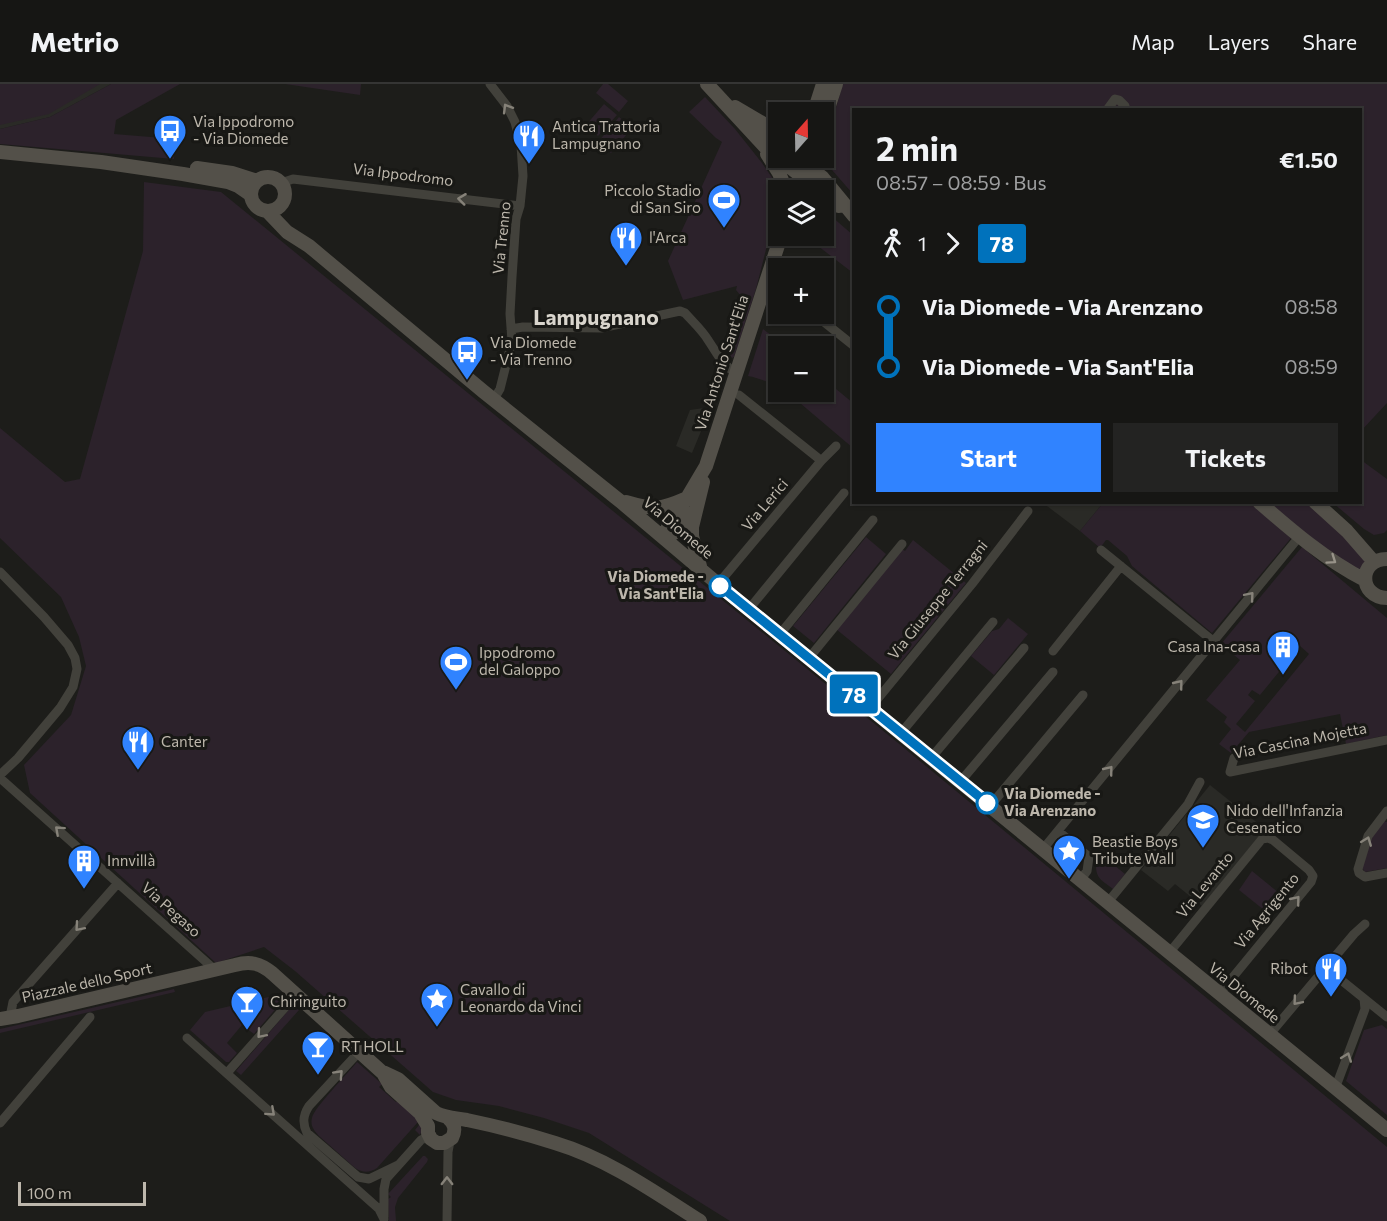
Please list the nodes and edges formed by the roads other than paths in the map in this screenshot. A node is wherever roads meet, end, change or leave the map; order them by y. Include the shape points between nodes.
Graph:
1 (490, 84) edge
2 (706, 84) edge
3 (827, 85) edge
4 (720, 99) junction
5 (816, 102) edge
6 (819, 102) edge
7 (826, 102) edge
8 (1108, 108) edge
9 (1126, 108) edge
10 (731, 110) junction
11 (768, 125) edge
12 (768, 137) edge
13 (758, 140) junction
14 (768, 145) edge
15 (0, 152) edge
16 (809, 168) edge
17 (152, 169) junction
18 (781, 180) edge
19 (257, 181) junction
20 (281, 183) junction
21 (251, 195) junction
22 (834, 202) edge
23 (834, 205) edge
24 (520, 206) junction
25 (839, 206) junction
26 (274, 209) junction
27 (852, 214) edge
28 (852, 216) edge
29 (768, 293) edge
30 (826, 324) edge
31 (511, 329) junction
32 (852, 344) edge
33 (737, 373) junction
34 (739, 395) dead end
35 (494, 399) junction
36 (836, 446) dead end
37 (818, 458) dead end
38 (844, 493) dead end
39 (620, 501) junction
40 (692, 501) junction
41 (1261, 504) edge
42 (1317, 504) edge
43 (1028, 511) dead end
44 (873, 520) dead end
45 (1299, 537) junction
46 (664, 538) junction
47 (902, 544) dead end
48 (1101, 550) dead end
49 (1382, 557) edge
50 (1121, 566) junction
51 (701, 570) junction
52 (0, 572) edge
53 (1365, 580) junction
54 (718, 584) junction
55 (1385, 599) edge
56 (749, 609) junction
57 (993, 622) dead end
58 (780, 634) junction
59 (1213, 641) junction
60 (1024, 648) dead end
61 (1053, 651) dead end
62 (809, 658) junction
63 (1053, 672) dead end
64 (1083, 695) dead end
65 (870, 707) junction
66 (901, 733) junction
67 (1387, 740) edge
68 (931, 758) junction
69 (1234, 758) dead end
70 (0, 776) edge
71 (960, 782) junction
72 (1200, 782) dead end
73 (990, 806) junction
74 (1387, 811) edge
75 (1058, 831) junction
76 (1264, 838) joint
77 (1043, 849) junction
78 (1387, 873) edge
79 (1081, 879) junction
80 (118, 883) junction
81 (1108, 902) junction
82 (1365, 924) dead end
83 (1169, 953) junction
84 (1325, 968) junction
85 (214, 969) junction
86 (1219, 994) junction
87 (296, 995) junction
88 (1364, 999) junction
89 (90, 1017) dead end
90 (1387, 1017) edge
91 (5, 1018) edge
92 (1359, 1024) junction
93 (1269, 1035) junction
94 (187, 1038) dead end
95 (359, 1052) junction
96 (381, 1071) junction
97 (227, 1073) junction
98 (1335, 1089) junction
99 (445, 1117) junction
100 (0, 1123) edge
101 (495, 1126) junction
102 (1387, 1130) edge
103 (429, 1131) junction
104 (452, 1138) junction
105 (398, 1165) junction
106 (385, 1220) edge
107 (447, 1221) edge
108 (700, 1221) edge

24 -> 1 street, Via Trenno via 521,145 510,111
2 - 4 street
3 - 5 street
3 - 6 street
3 - 7 street
4 - 10 street
4 - 11 street
8 - 9 street via 1115,99
10 - 12 street
10 - 13 street
13 - 14 street
13 - 18 street
15 - 17 street
16 - 27 street via 832,188
17 - 19 street via 200,168
17 - 21 street via 228,182
19 - 20 street via 270,177
19 - 21 street
24 -> 20 street, Via Ippodromo via 293,179
20 - 26 street via 286,195
21 - 26 street via 256,207
22 - 25 street
23 - 25 street
24 - 31 street, Via Trenno via 516,216
25 - 28 street
26 - 35 street, Via Diomede via 309,246
29 - 33 street, Via Antonio Sant'Elia
30 - 32 street
31 - 33 street via 602,328 680,311 708,338 721,362
31 - 35 street, Via Trenno via 503,380
33 - 40 street, Via Antonio Sant'Elia
34 - 37 street
35 - 39 street, Via Diomede
36 - 54 street, Via Lerici
38 - 56 street
39 - 40 street via 659,508
39 - 46 street, Via Diomede
40 - 46 street via 690,518 681,529
40 - 51 street via 692,536
41 - 45 street
42 - 49 street via 1368,556
43 - 65 street, Via Giuseppe Terragni
44 - 58 street
45 -> 53 street
59 -> 45 street
46 - 51 street, Via Diomede
47 - 62 street
48 - 50 street
49 - 53 street via 1367,570
50 - 59 street
50 - 61 street
51 - 54 street, Via Diomede
52 - 70 street via 68,645 77,669 73,687 60,708
53 - 55 street via 1371,592
54 - 56 street, Via Diomede
56 - 58 street, Via Diomede
57 - 66 street
58 - 62 street, Via Diomede
75 -> 59 street
60 - 68 street
62 - 65 street, Via Diomede
63 - 71 street
64 - 73 street
65 - 66 street, Via Diomede
66 - 68 street, Via Diomede
67 - 69 street, Via Cascina Mojetta via 1230,772
68 - 71 street, Via Diomede
80 -> 70 street, Via Pegaso
71 - 73 street, Via Diomede
72 - 81 street via 1188,804
73 - 77 street, Via Diomede
78 -> 74 street via 1361,875 1358,865 1368,836
75 - 77 street
75 - 79 street via 1089,857
76 - 83 street, Via Levanto
86 -> 76 street, Via Agrigento via 1312,880 1309,870 1273,840
77 - 79 street, Via Diomede
79 - 81 street, Via Diomede
80 - 85 street, Via Pegaso
80 -> 91 street, Piazzale dello Sport via 13,1002
81 - 83 street, Via Diomede
82 - 84 street
83 - 86 street, Via Diomede
84 - 88 street
84 -> 93 street
85 - 87 street, Piazzale dello Sport via 256,963
85 - 91 street, Piazzale dello Sport
86 - 93 street, Via Diomede
87 - 95 street, Piazzale dello Sport
87 -> 97 street
88 - 90 street
88 - 92 street
89 - 100 street
90 - 92 street via 1370,1016
98 -> 92 street
93 - 98 street, Via Diomede
94 - 97 street
95 - 96 street, Piazzale dello Sport
105 -> 95 street via 369,1179 358,1177 304,1128 309,1106
96 - 99 street, Piazzale dello Sport via 398,1079
96 - 103 street, Piazzale dello Sport via 391,1087 420,1113
97 -> 106 street via 379,1209
98 - 102 street, Via Diomede
99 - 101 street
99 - 103 street via 434,1118
99 - 104 street via 454,1126
101 - 104 street via 477,1127
101 - 108 street via 590,1156
103 - 104 street via 432,1140 439,1143
103 - 105 street
107 -> 104 street via 448,1152
105 - 106 street via 384,1184

